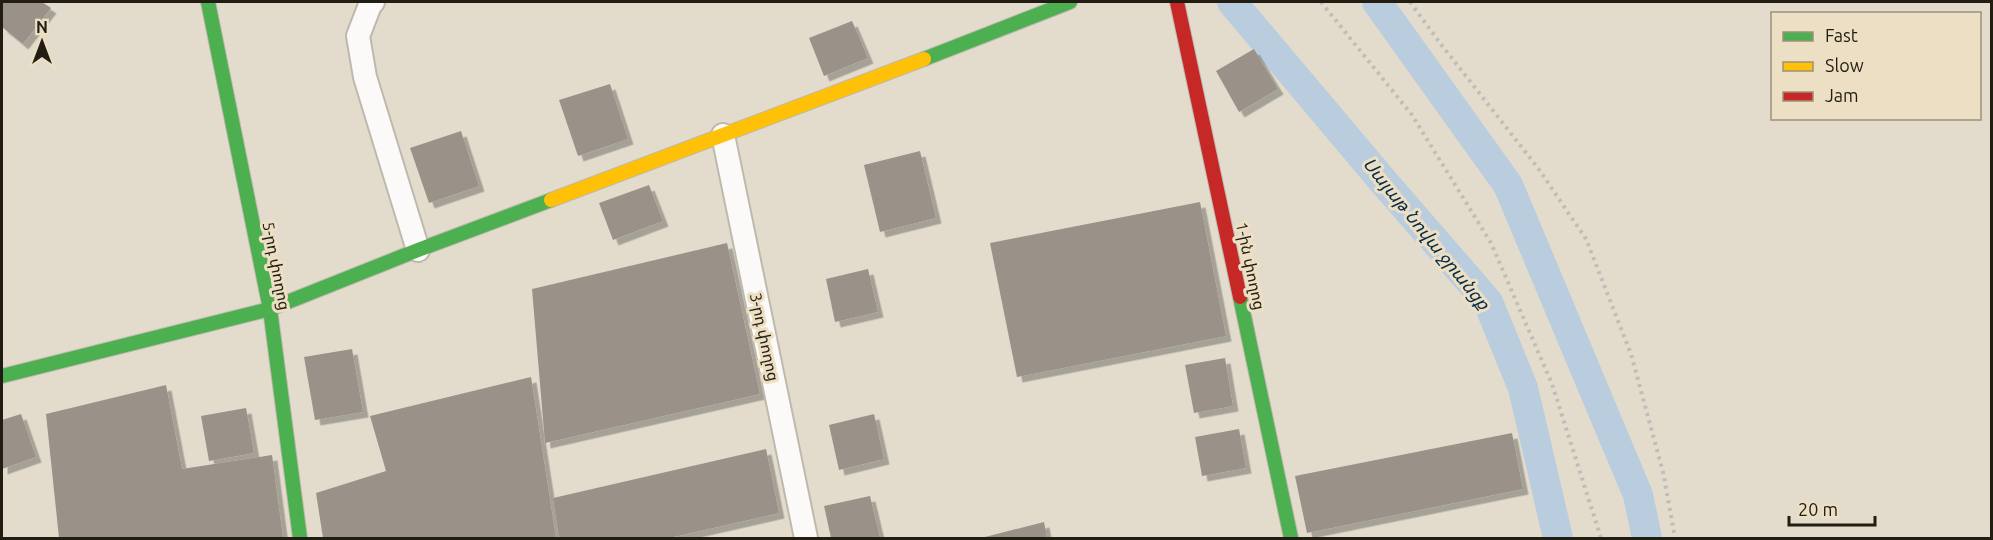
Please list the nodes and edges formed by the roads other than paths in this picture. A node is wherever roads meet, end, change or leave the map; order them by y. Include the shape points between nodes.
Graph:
1 (208, 2) edge
2 (373, 2) edge
3 (1070, 2) edge
4 (1177, 2) edge
5 (723, 135) junction
6 (418, 250) junction
7 (270, 309) junction
8 (2, 376) edge
9 (300, 538) edge
10 (806, 538) edge
11 (1291, 538) edge

1 - 7 street, 5-րդ փողոց
2 - 6 street via 358,36 365,77
3 - 5 street
4 - 11 street, 1-ին փողոց
5 - 6 street
5 - 10 street, 3-րդ փողոց
6 - 7 street
7 - 8 street
7 - 9 street, 5-րդ փողոց

